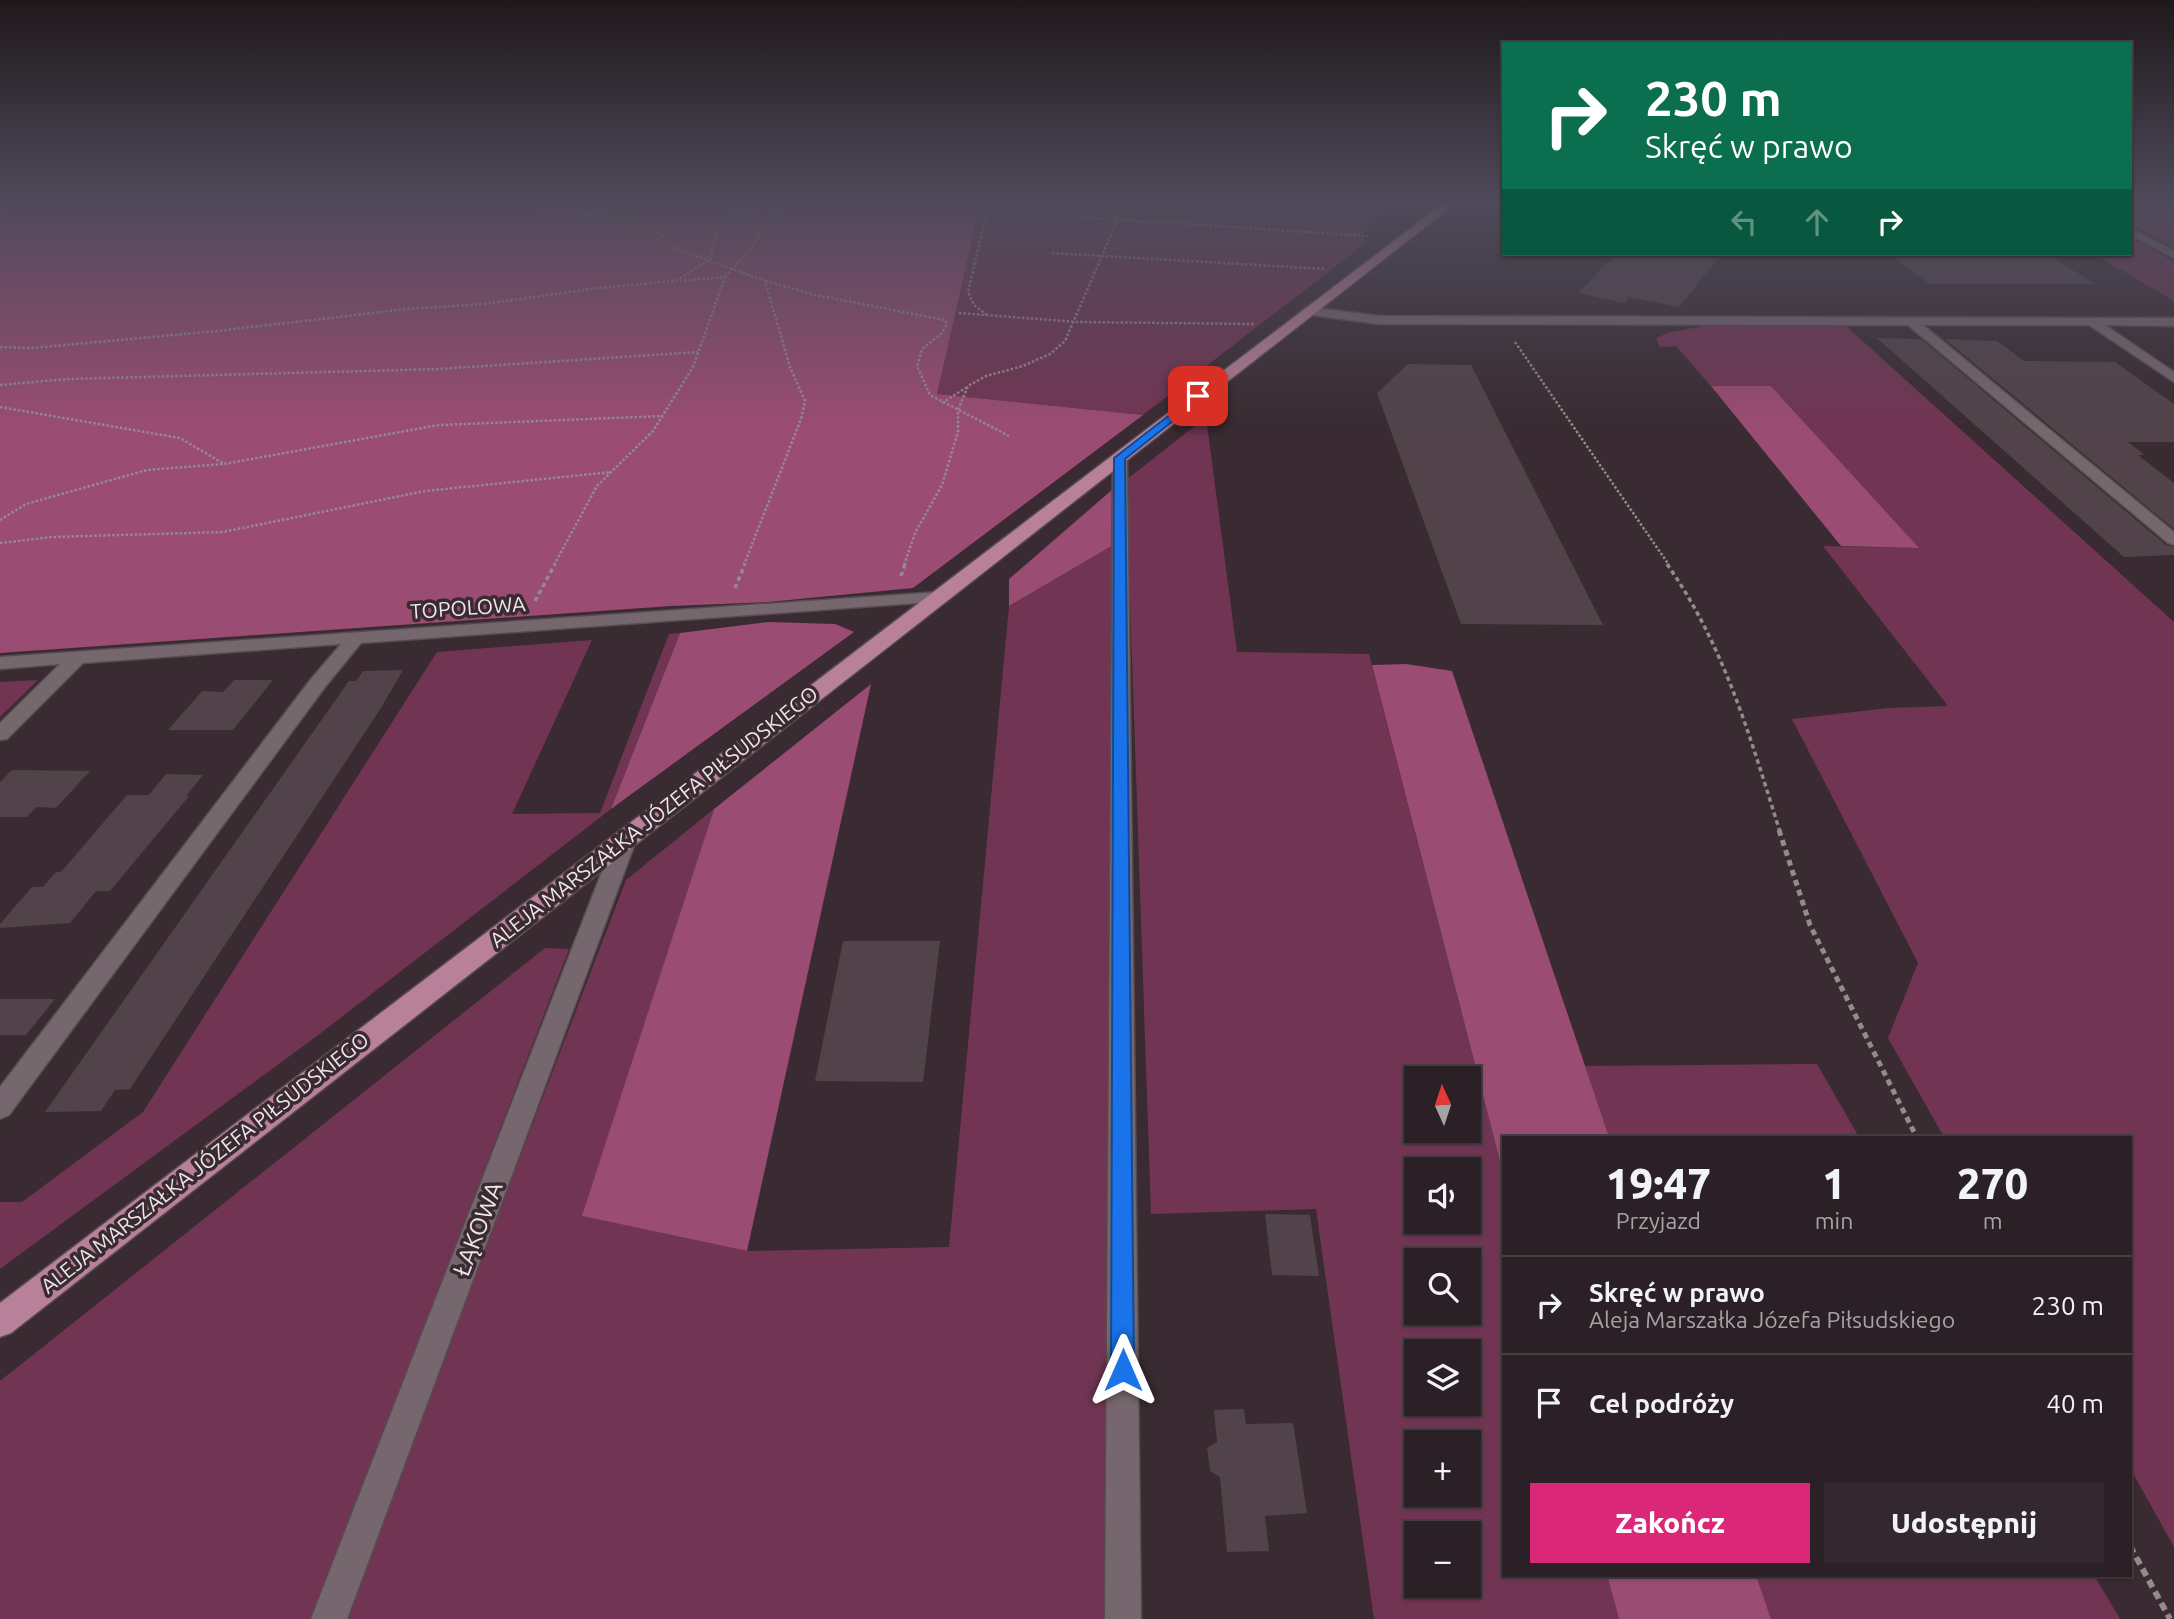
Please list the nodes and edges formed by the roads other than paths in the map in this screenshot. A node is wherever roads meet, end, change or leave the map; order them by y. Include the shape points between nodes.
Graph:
1 (1355, 275) edge
2 (1307, 311) junction
3 (2174, 321) edge
4 (1912, 322) junction
5 (2092, 322) junction
6 (2174, 378) edge
7 (1120, 458) junction
8 (2174, 540) edge
9 (939, 597) junction
10 (355, 639) junction
11 (77, 658) junction
12 (0, 663) edge
13 (0, 734) edge
14 (626, 838) junction
15 (0, 1107) edge
16 (0, 1322) edge
17 (329, 1619) edge
18 (1124, 1619) edge

1 - 2 main road, ALEJA MARSZAŁKA JÓZEFA PIŁSUDSKIEGO
2 - 4 street via 1368,319
2 - 7 main road, ALEJA MARSZAŁKA JÓZEFA PIŁSUDSKIEGO
3 - 5 street
4 - 5 street
4 - 8 street
5 - 6 street
7 - 9 main road, ALEJA MARSZAŁKA JÓZEFA PIŁSUDSKIEGO
7 - 18 street
9 - 10 street, TOPOLOWA
9 - 14 main road, ALEJA MARSZAŁKA JÓZEFA PIŁSUDSKIEGO
10 - 11 street, TOPOLOWA
10 - 15 street
11 - 12 street, TOPOLOWA
11 - 13 street
14 - 16 main road, ALEJA MARSZAŁKA JÓZEFA PIŁSUDSKIEGO
14 - 17 street, ŁĄKOWA

